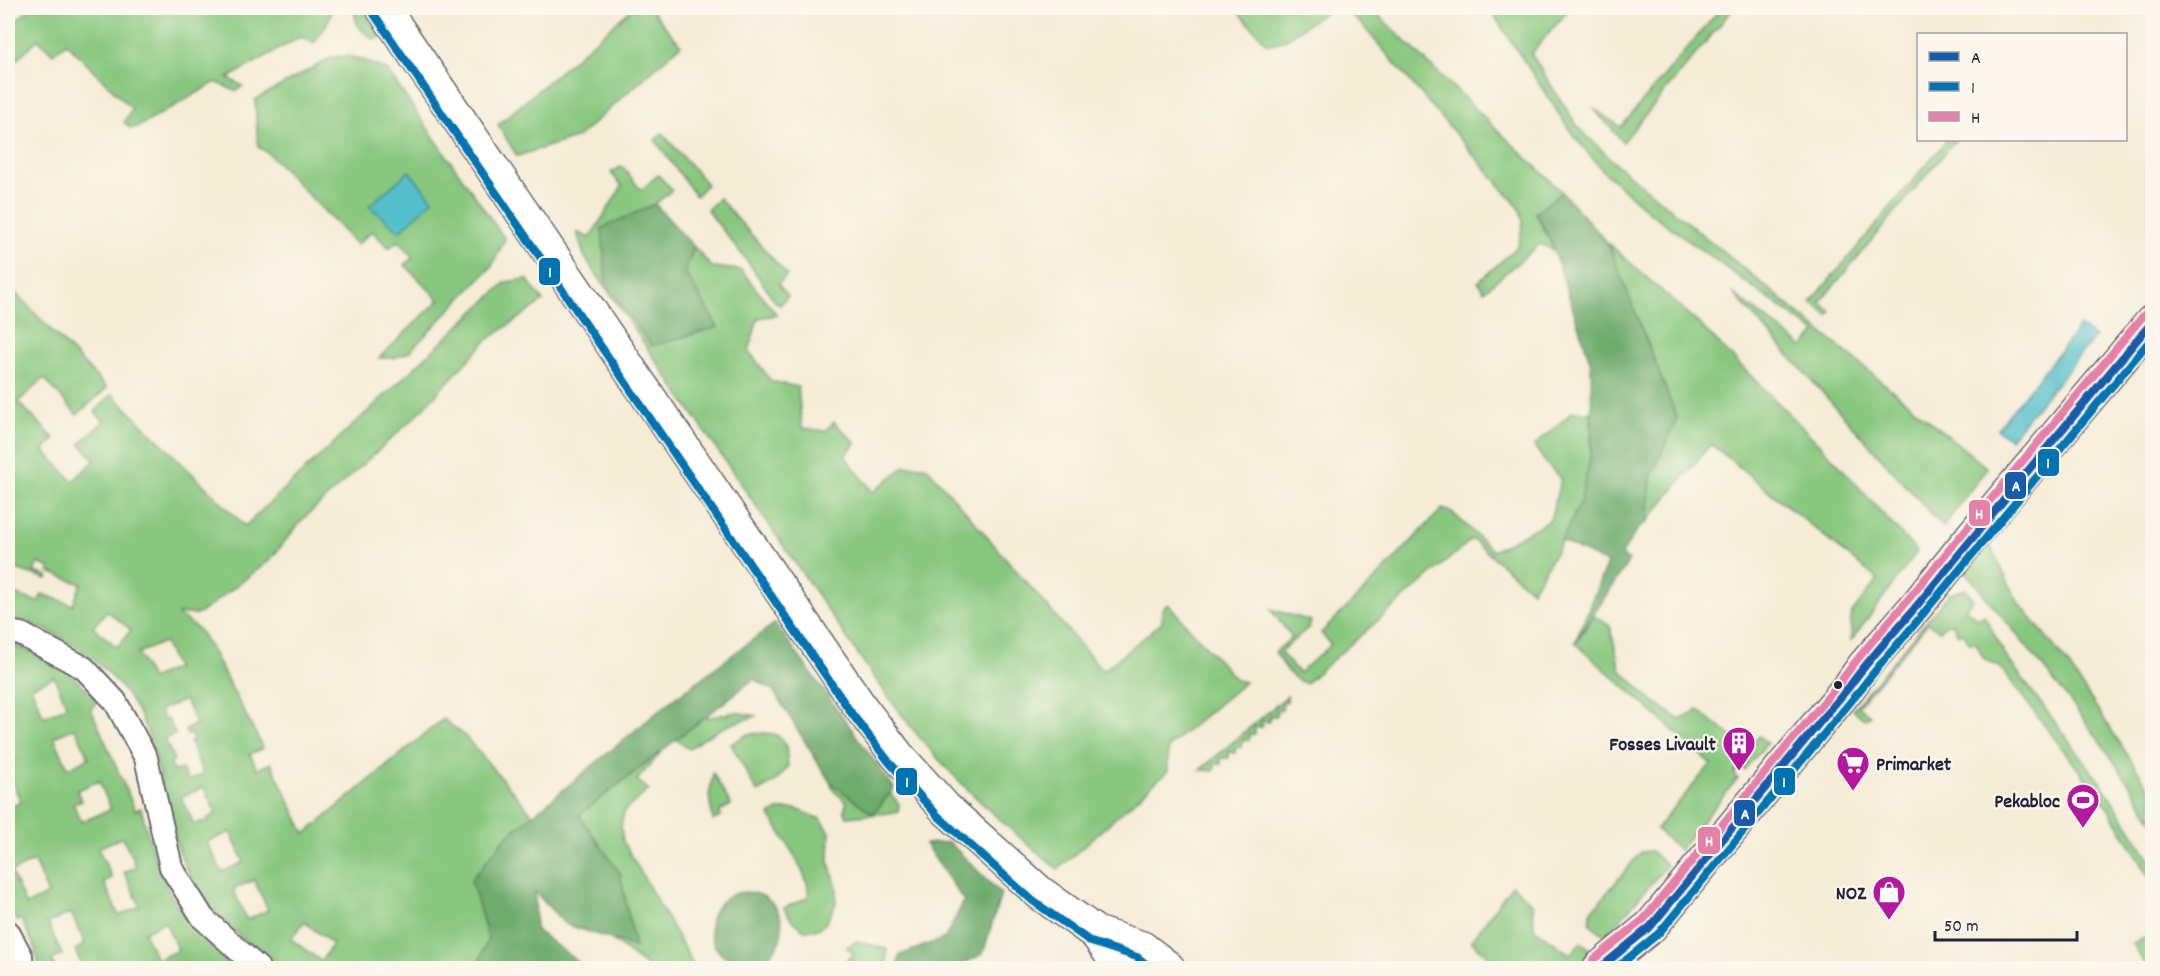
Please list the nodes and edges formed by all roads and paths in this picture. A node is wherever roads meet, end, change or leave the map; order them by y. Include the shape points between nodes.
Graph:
1 (383, 8) edge
2 (2152, 322) edge
3 (8, 632) edge
4 (1651, 926) junction
5 (8, 932) edge
6 (1096, 933) junction
7 (254, 967) edge
8 (22, 969) edge
9 (1121, 969) edge
10 (1168, 969) edge
11 (1600, 969) edge
12 (1626, 969) edge

1 - 6 main road via 897,755 946,808 1040,893
2 - 4 main road
3 - 7 street via 21,634 84,668 115,701 146,758 171,867 203,918
4 - 11 main road
4 - 12 main road
5 - 8 street via 21,956
6 - 9 main road
6 - 10 main road via 1142,948

